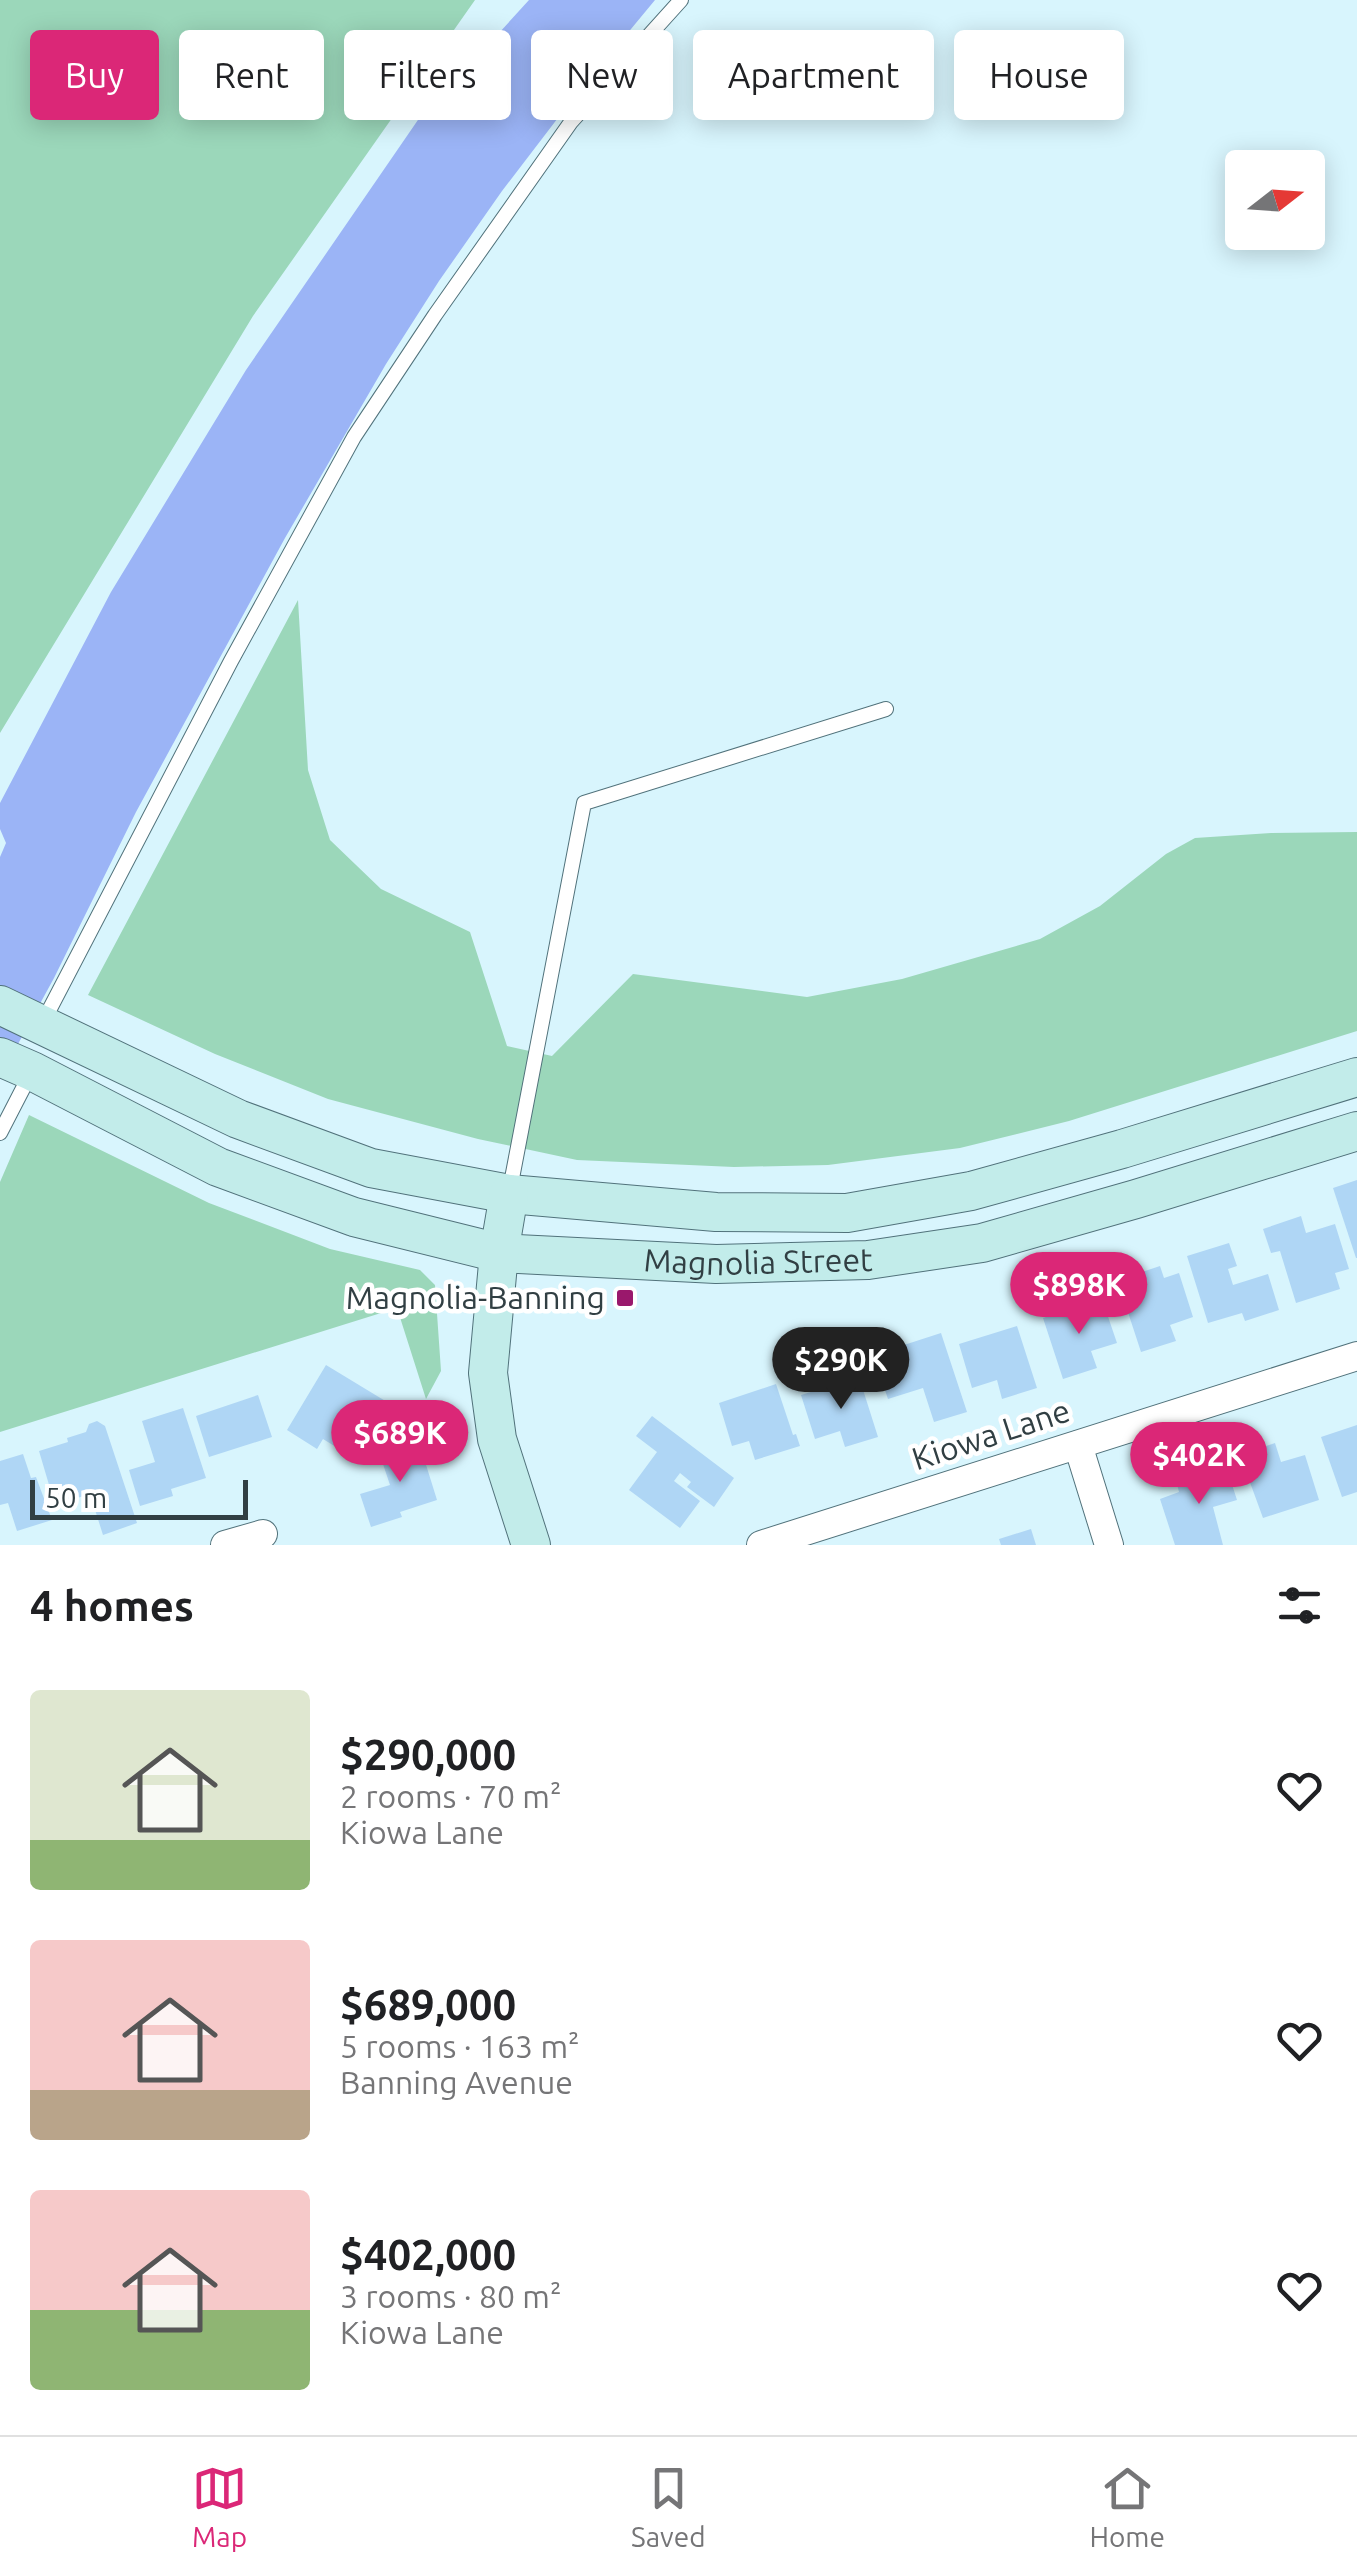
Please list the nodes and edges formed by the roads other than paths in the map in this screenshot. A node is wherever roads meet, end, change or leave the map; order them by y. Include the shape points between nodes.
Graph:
1 (681, 0) edge
2 (886, 709) dead end
3 (0, 1006) edge
4 (58, 1034) junction
5 (28, 1070) edge
6 (1357, 1077) edge
7 (1357, 1131) edge
8 (0, 1132) edge
9 (509, 1194) junction
10 (499, 1253) junction
11 (1357, 1356) edge
12 (1078, 1444) junction
13 (263, 1534) dead end
14 (225, 1545) edge
15 (530, 1545) edge
16 (761, 1545) edge
17 (1109, 1545) edge

1 - 4 lane via 571,122 354,437 231,661
2 - 9 lane via 584,804
3 - 4 main road, Magnolia Street
4 - 9 main road, Magnolia Street via 238,1119 371,1168
5 - 8 lane
5 - 10 main road, Magnolia Street via 218,1167 354,1217
6 - 9 main road, Magnolia Street via 971,1191 847,1213 716,1212
7 - 10 main road, Magnolia Street via 982,1242 868,1260 716,1264
9 - 10 main road
10 - 15 main road via 488,1373 496,1439
11 - 12 street, Kiowa Lane
12 - 16 street, Kiowa Lane
12 - 17 street
13 - 14 street

